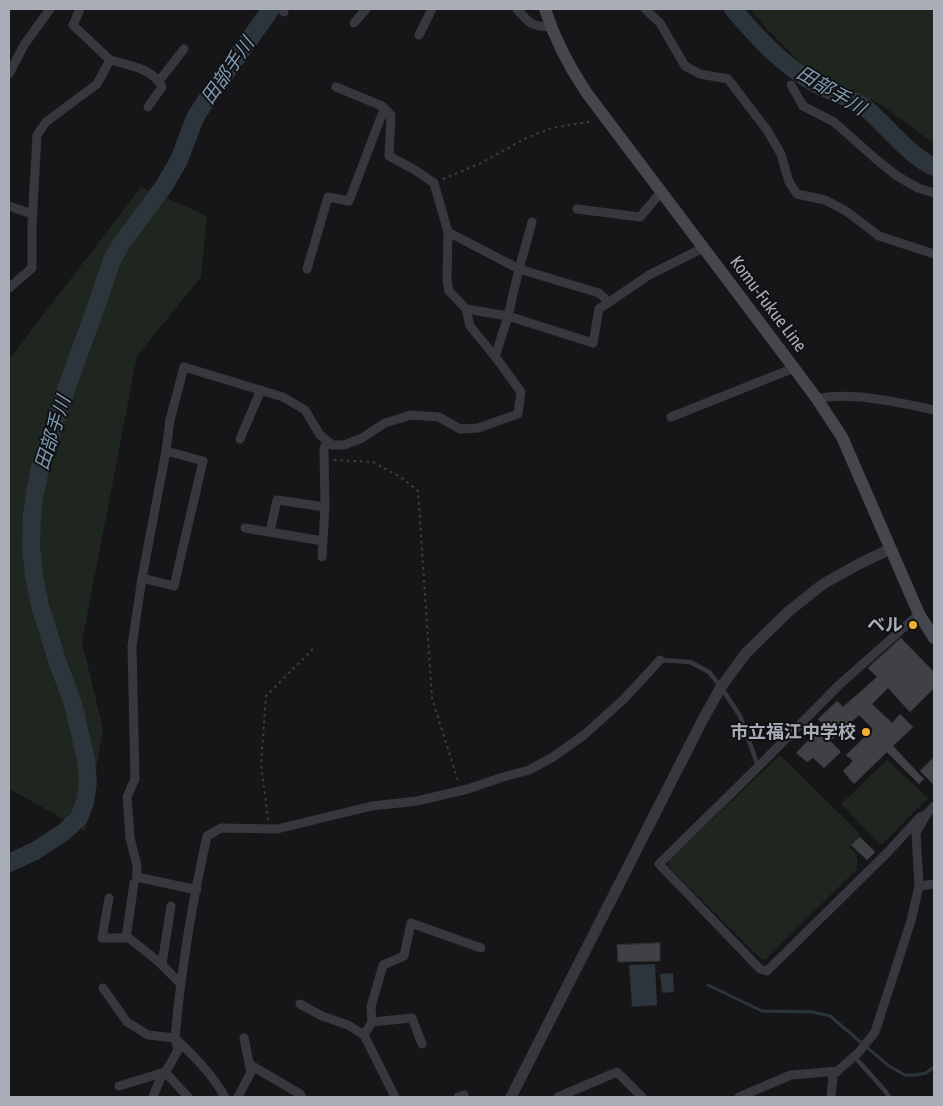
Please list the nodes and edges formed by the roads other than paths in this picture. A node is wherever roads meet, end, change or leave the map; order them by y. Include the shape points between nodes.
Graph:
1 (50, 9) edge
2 (80, 9) edge
3 (366, 9) edge
4 (432, 9) edge
5 (517, 9) edge
6 (545, 9) edge
7 (645, 9) edge
8 (354, 23) dead end
9 (551, 27) junction
10 (419, 35) dead end
11 (184, 48) dead end
12 (110, 60) junction
13 (9, 74) edge
14 (159, 81) junction
15 (791, 85) dead end
16 (336, 87) dead end
17 (148, 108) dead end
18 (384, 109) junction
19 (661, 192) junction
20 (934, 193) edge
21 (9, 206) edge
22 (577, 209) dead end
23 (32, 214) junction
24 (532, 222) dead end
25 (448, 232) junction
26 (703, 248) junction
27 (934, 254) edge
28 (307, 269) dead end
29 (519, 270) junction
30 (9, 288) edge
31 (610, 302) junction
32 (466, 309) junction
33 (508, 316) junction
34 (495, 357) junction
35 (794, 368) junction
36 (261, 390) junction
37 (817, 399) junction
38 (934, 410) edge
39 (671, 417) dead end
40 (240, 439) dead end
41 (327, 441) junction
42 (166, 451) junction
43 (326, 507) junction
44 (245, 528) dead end
45 (270, 532) junction
46 (323, 542) junction
47 (890, 549) junction
48 (322, 557) dead end
49 (142, 578) junction
50 (918, 614) junction
51 (934, 638) edge
52 (660, 660) joint
53 (722, 687) junction
54 (758, 767) junction
55 (934, 806) edge
56 (926, 815) junction
57 (134, 883) dead end
58 (934, 884) edge
59 (919, 886) junction
60 (196, 890) junction
61 (109, 898) dead end
62 (171, 906) dead end
63 (126, 938) junction
64 (481, 948) dead end
65 (162, 964) junction
66 (180, 982) junction
67 (103, 988) dead end
68 (300, 1004) dead end
69 (372, 1022) junction
70 (364, 1035) junction
71 (175, 1038) junction
72 (244, 1038) dead end
73 (422, 1044) dead end
74 (854, 1056) junction
75 (250, 1064) junction
76 (838, 1071) junction
77 (165, 1072) junction
78 (119, 1086) dead end
79 (153, 1097) edge
80 (188, 1097) edge
81 (225, 1097) edge
82 (238, 1097) edge
83 (302, 1097) edge
84 (395, 1097) edge
85 (511, 1097) edge
86 (558, 1097) edge
87 (642, 1097) edge
88 (739, 1097) edge
89 (831, 1097) edge
90 (888, 1097) edge

1 - 13 street via 24,44
2 - 12 street via 74,25
3 - 8 street
4 - 10 street
5 - 9 street via 537,27
6 - 9 main road, Komu-Fukue Line
7 - 27 street via 660,23 685,66 700,74 728,79 767,130 797,194 825,200 879,236
9 - 19 main road, Komu-Fukue Line via 567,63 586,92
11 - 14 street
12 - 14 street via 142,69
12 - 23 street via 97,84 46,122 37,135
14 - 17 street via 162,87
15 - 20 street via 802,106 834,122 897,176
16 - 18 street
18 - 25 street via 391,115 389,156 434,183
18 - 28 street via 349,201 328,197
19 - 22 street via 640,217
19 - 26 main road, Komu-Fukue Line
21 - 23 street
23 - 30 street via 32,268
24 - 29 street
25 - 29 street
25 - 32 street via 446,280 449,291
26 - 31 street via 649,275
26 - 35 main road, Komu-Fukue Line
29 - 31 street via 598,293
29 - 33 street
31 - 33 street via 599,309 593,343
32 - 33 street
32 - 34 street via 470,326
33 - 34 street
34 - 41 street via 521,392 518,414 478,428 460,429 439,417 411,415 385,423 344,445 332,445
35 - 37 main road, Komu-Fukue Line
35 - 39 street
36 - 40 street
36 - 41 street via 283,397 305,410
36 - 42 street via 184,367 170,420
37 - 38 street via 856,397
37 - 47 main road, Komu-Fukue Line via 842,437
41 - 43 street via 324,450
42 - 49 street
42 - 49 street via 203,461 174,586
43 - 45 street via 277,500
43 - 46 street
44 - 45 street
45 - 46 street
46 - 48 street
47 - 50 main road, Komu-Fukue Line
47 - 53 street via 840,574 803,599 746,653
49 - 60 street via 132,646 135,779 127,797 130,838 138,865 137,876
50 - 51 main road, Komu-Fukue Line
50 - 54 street via 839,685
52 - 53 lane via 690,662 709,672
52 - 60 street via 584,735 529,770 417,801 372,806 277,829 220,828 207,836
53 - 54 lane via 740,716
53 - 85 street
54 - 56 street via 659,864 760,969 767,972 920,817
55 - 56 street
56 - 59 street via 916,833
57 - 63 street
58 - 59 street
59 - 74 street via 876,1032
60 - 66 street
61 - 63 street via 102,938
62 - 65 street
63 - 65 street
64 - 69 street via 411,923 404,956 383,965 371,1007
65 - 66 street
66 - 71 street
67 - 71 street via 127,1022 148,1035
68 - 70 street
69 - 70 street
69 - 73 street via 412,1018
70 - 84 street
71 - 77 street via 178,1050
71 - 81 street via 196,1058
72 - 75 street
74 - 76 street
74 - 90 lane
75 - 82 street via 251,1072
75 - 83 street
76 - 88 street via 791,1075
76 - 89 street via 833,1075
77 - 78 street
77 - 79 street
77 - 80 street
86 - 87 street via 617,1072

